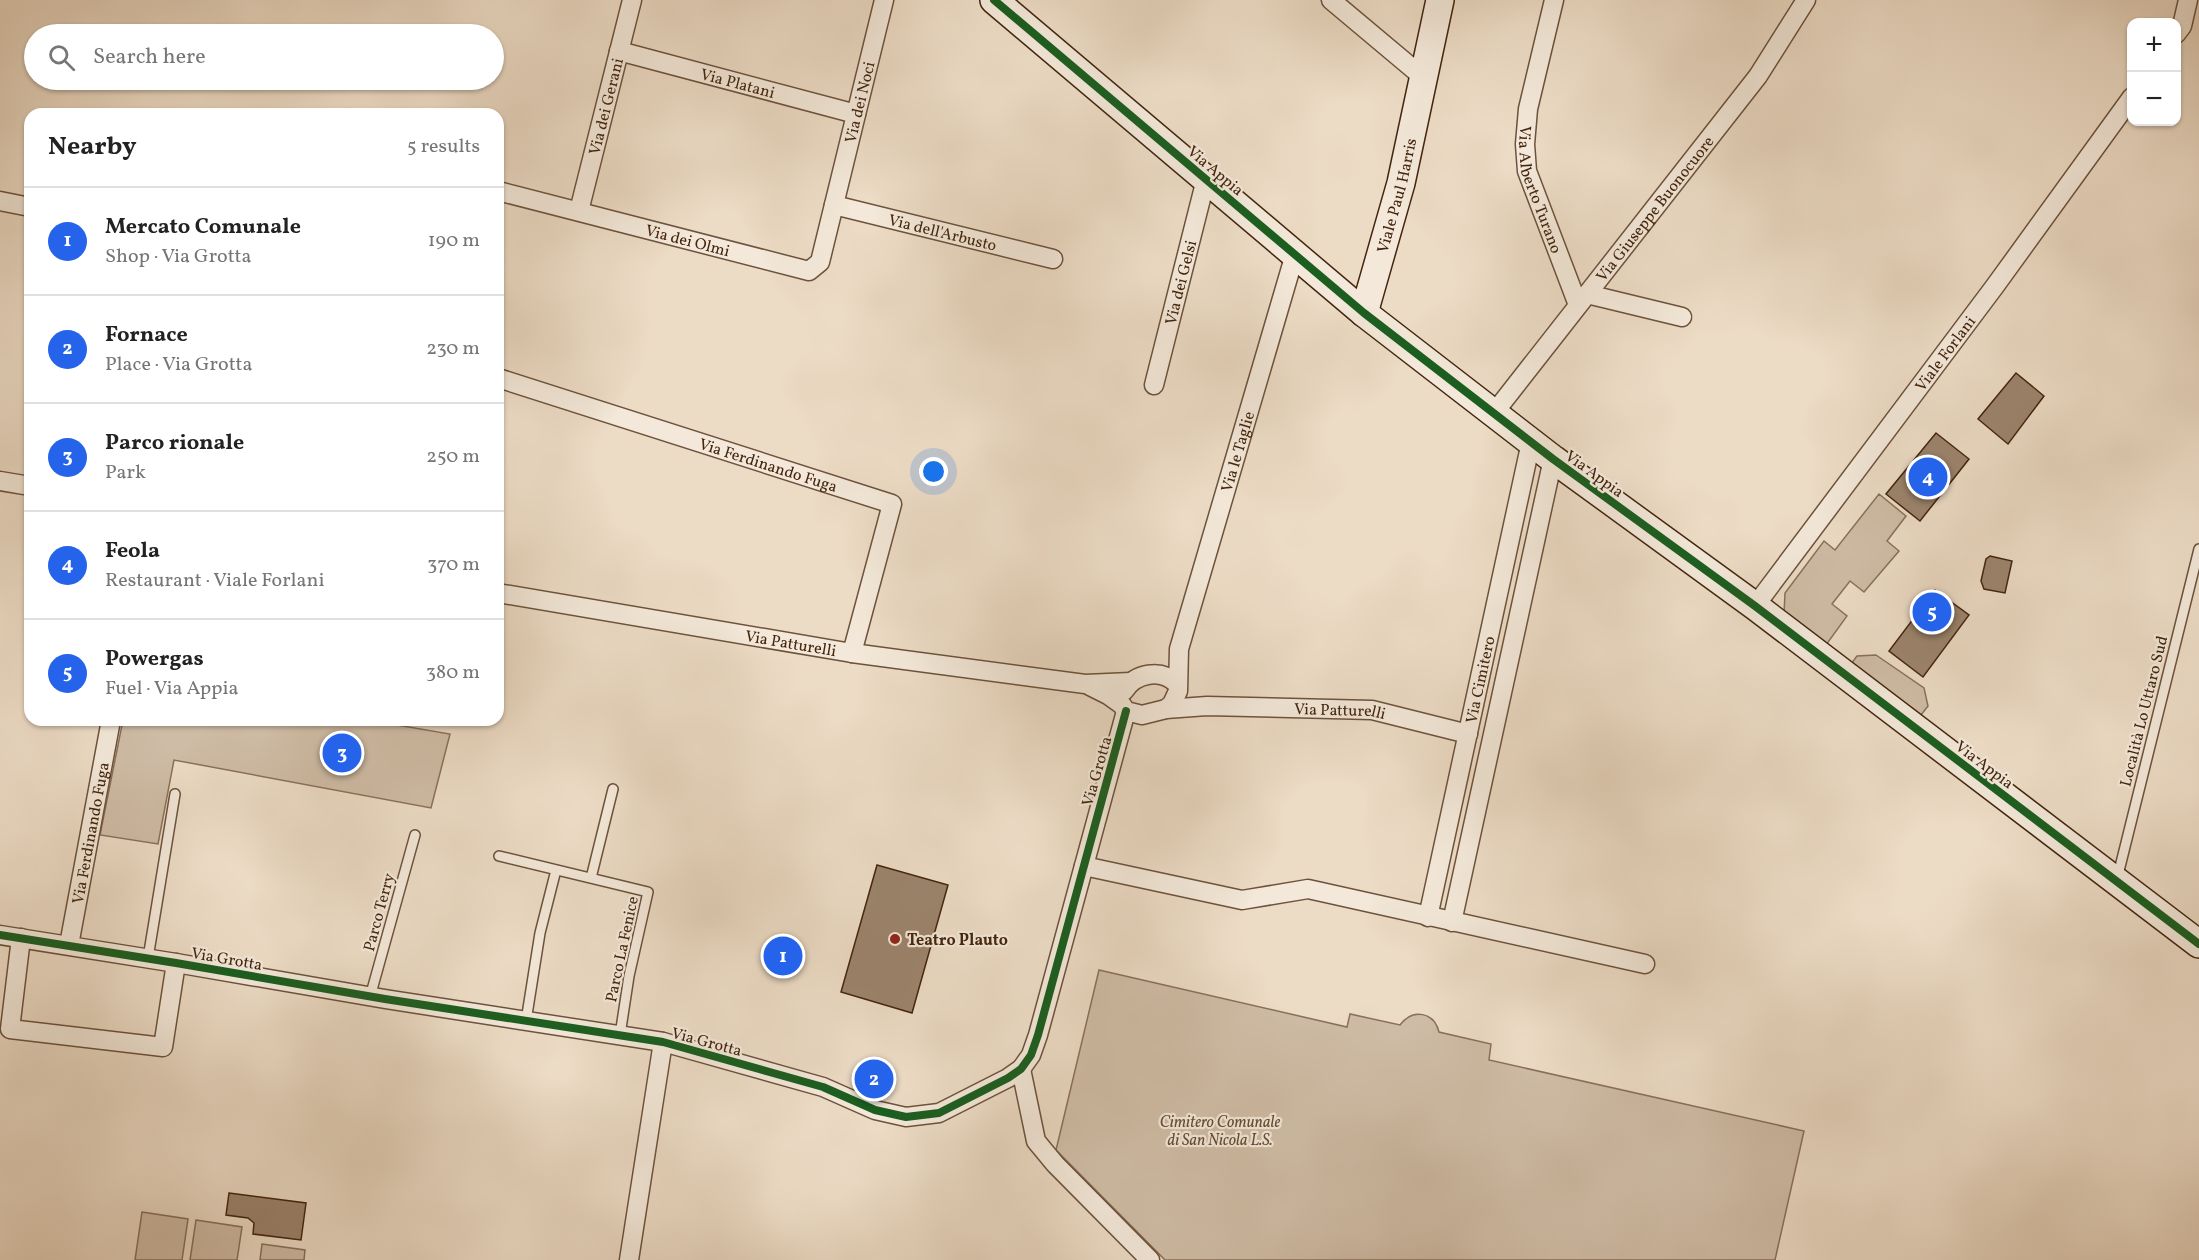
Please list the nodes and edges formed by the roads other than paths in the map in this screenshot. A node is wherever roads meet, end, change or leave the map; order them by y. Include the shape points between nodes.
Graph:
1 (632, 0) edge
2 (884, 0) edge
3 (994, 0) edge
4 (1330, 0) edge
5 (1440, 0) edge
6 (1554, 0) edge
7 (1806, 0) edge
8 (2188, 0) edge
9 (2181, 27) edge
10 (619, 51) junction
11 (1424, 78) junction
12 (2127, 105) edge
13 (856, 114) junction
14 (1206, 179) junction
15 (504, 192) edge
16 (0, 201) edge
17 (834, 205) junction
18 (24, 206) edge
19 (579, 212) junction
20 (1295, 254) junction
21 (1053, 259) dead end
22 (1583, 299) junction
23 (1364, 313) junction
24 (1682, 317) dead end
25 (504, 380) edge
26 (1154, 385) dead end
27 (1494, 413) junction
28 (1531, 442) junction
29 (1553, 459) junction
30 (0, 481) edge
31 (24, 485) edge
32 (2199, 549) edge
33 (504, 594) edge
34 (1755, 606) junction
35 (1179, 649) junction
36 (852, 653) junction
37 (1159, 675) junction
38 (1131, 682) junction
39 (1085, 684) junction
40 (1177, 688) junction
41 (1207, 706) junction
42 (1166, 709) junction
43 (1130, 710) junction
44 (110, 726) edge
45 (1468, 734) junction
46 (613, 789) dead end
47 (175, 794) dead end
48 (415, 836) dead end
49 (499, 856) dead end
50 (1084, 866) junction
51 (556, 870) junction
52 (591, 878) junction
53 (2116, 881) junction
54 (1428, 917) junction
55 (1452, 922) junction
56 (0, 935) edge
57 (21, 938) junction
58 (2199, 944) edge
59 (69, 945) junction
60 (148, 958) junction
61 (176, 963) junction
62 (1645, 964) dead end
63 (370, 997) junction
64 (526, 1021) junction
65 (620, 1035) junction
66 (663, 1042) junction
67 (1021, 1069) junction
68 (629, 1260) edge
69 (1150, 1260) edge

1 - 10 street, Via dei Gerani
2 - 13 street, Via dei Noci
3 - 14 street, Via Appia
4 - 11 street
5 - 11 street, Viale Paul Harris
6 - 22 street, Via Alberto Turano via 1528,109 1527,171
7 - 22 street, Via Giuseppe Buonocuore via 1758,76
8 - 9 street
10 - 13 street, Via Platani
10 - 19 street, Via dei Gerani
11 - 23 street, Viale Paul Harris via 1401,183
12 - 34 street, Viale Forlani
13 - 17 street, Via dei Noci
14 - 20 street, Via Appia
14 - 26 street, Via dei Gelsi
15 - 19 street, Via dei Olmi
16 - 18 street
17 - 19 street, Via dei Olmi via 820,262 809,271
17 - 21 street, Via dell'Arbusto
20 - 23 street, Via Appia
20 - 35 street, Via le Taglie
22 - 24 street
22 - 27 street, Via Giuseppe Buonocuore
23 - 27 street, Via Appia
25 - 36 street, Via Ferdinando Fuga via 892,504
27 - 28 street, Via Appia
28 - 29 street, Via Appia
28 - 45 street, Via Cimitero
29 - 34 street, Via Appia
29 - 55 street, Via Cimitero
30 - 31 street
32 - 53 lane, Località Lo Uttaro Sud
33 - 36 street, Via Patturelli
34 - 53 street, Via Appia
35 - 37 street, Via le Taglie
35 - 40 street, Via le Taglie
36 - 39 street, Via Patturelli
37 - 38 street, Via Patturelli via 1142,676
37 - 40 street, Via Patturelli via 1172,679
38 - 39 street, Via Patturelli
38 - 43 street via 1123,693
39 - 43 street, Via Patturelli
40 - 41 street, Via Patturelli
40 - 42 street
41 - 42 street, Via Patturelli
41 - 45 street, Via Patturelli via 1372,710
42 - 43 street, Via Patturelli
43 - 50 street, Via Grotta
44 - 59 street, Via Ferdinando Fuga
45 - 54 street, Via Cimitero
46 - 52 lane
47 - 60 lane
48 - 63 lane, Parco Terry
49 - 51 lane, Parco La Fenice
50 - 54 street via 1242,900 1308,889
50 - 67 street, Via Grotta via 1038,1035
51 - 52 lane, Parco La Fenice
51 - 64 lane via 540,933
52 - 65 lane, Parco La Fenice via 648,892
53 - 58 street, Via Appia
54 - 55 street
55 - 62 street
56 - 57 street, Via Grotta
57 - 59 street, Via Grotta
57 - 61 street, Via Grotta via 10,1029 163,1047
59 - 60 street, Via Grotta
60 - 61 street, Via Grotta
61 - 63 street, Via Grotta
63 - 64 street, Via Grotta
64 - 65 street, Via Grotta
65 - 66 street, Via Grotta
66 - 67 street, Via Grotta via 823,1087 875,1110 906,1117 939,1113 956,1106
66 - 68 street, Via Grotta
67 - 69 street via 1036,1141

